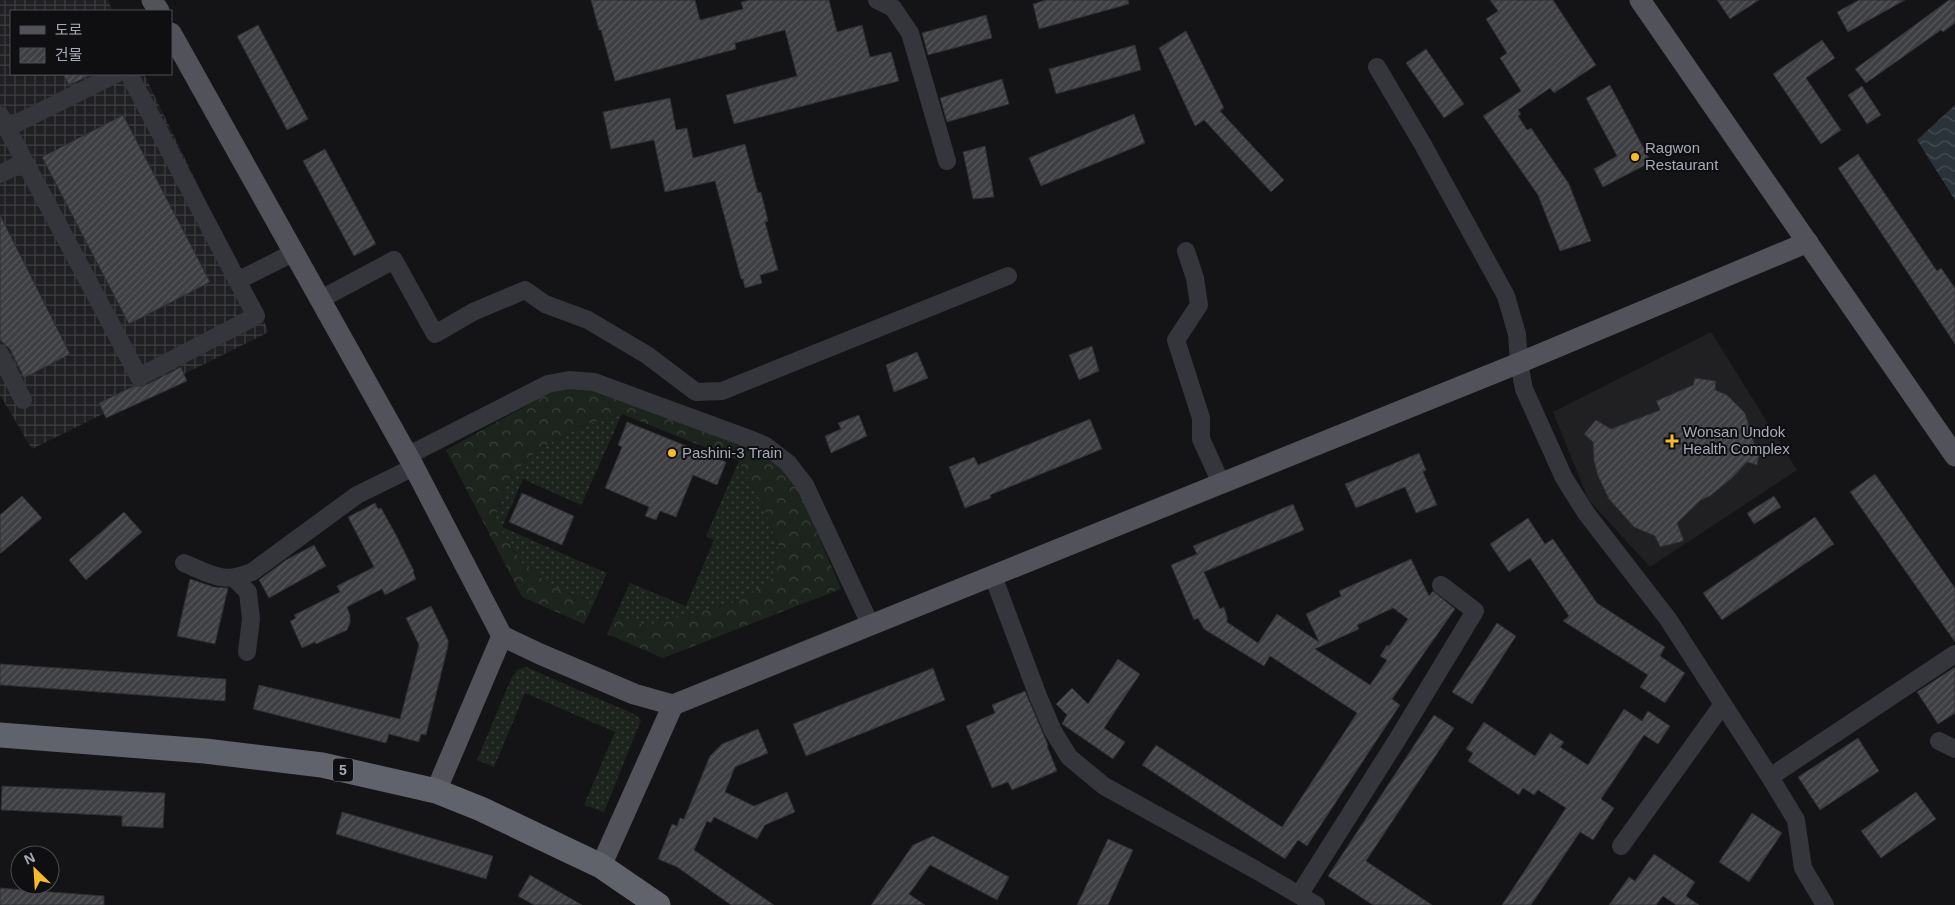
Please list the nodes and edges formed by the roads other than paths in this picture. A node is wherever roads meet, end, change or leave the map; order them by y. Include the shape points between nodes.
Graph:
1 (877, 0) edge
2 (1640, 0) edge
3 (172, 35) edge
4 (1377, 67) dead end
5 (114, 75) edge
6 (130, 75) edge
7 (2, 122) edge
8 (24, 162) junction
9 (946, 162) dead end
10 (0, 174) edge
11 (1808, 242) junction
12 (1186, 251) dead end
13 (295, 252) junction
14 (1008, 276) dead end
15 (237, 281) junction
16 (320, 299) junction
17 (0, 354) edge
18 (1519, 362) junction
19 (23, 400) dead end
20 (1955, 456) edge
21 (410, 462) junction
22 (1221, 483) junction
23 (184, 563) dead end
24 (993, 576) junction
25 (235, 579) junction
26 (1441, 585) dead end
27 (870, 626) junction
28 (502, 636) junction
29 (247, 652) dead end
30 (1955, 654) edge
31 (1723, 704) junction
32 (673, 705) junction
33 (0, 735) edge
34 (1938, 741) dead end
35 (1955, 749) edge
36 (1770, 777) junction
37 (436, 791) junction
38 (1621, 846) dead end
39 (601, 866) junction
40 (1299, 895) junction
41 (658, 905) edge
42 (1316, 905) edge
43 (1825, 905) edge

1 - 9 street via 894,8 910,33
2 - 11 main road
3 - 13 main road
4 - 18 street via 1506,296 1517,334
5 - 7 street
6 - 15 street
7 - 8 street
8 - 10 street
8 - 15 street via 138,377 256,316
11 - 18 main road
11 - 20 main road
12 - 22 street via 1196,278 1199,305 1176,340 1201,418 1201,439
13 - 15 street
13 - 16 main road
14 - 16 street via 722,391 696,392 647,355 588,320 545,304 525,290 473,312 435,334 394,260
16 - 21 main road
17 - 19 street
18 - 22 main road
18 - 31 street via 1524,390 1564,478 1586,513 1668,619
21 - 25 street via 252,572
21 - 27 street via 548,384 569,380 594,382 752,440 788,463 805,485
21 - 28 main road
22 - 24 main road
23 - 25 street via 217,577
24 - 27 main road
24 - 40 street via 1038,696 1068,757 1104,786
25 - 29 street via 248,592 252,618
26 - 40 street via 1475,611
27 - 32 main road
28 - 32 main road via 634,694
28 - 37 main road
30 - 36 street
31 - 36 street
31 - 38 street
32 - 39 main road
33 - 37 highway, 5 via 205,750 322,765
34 - 35 street
36 - 43 street via 1796,820 1803,868
37 - 39 highway, 5
39 - 41 highway, 5
40 - 42 street

